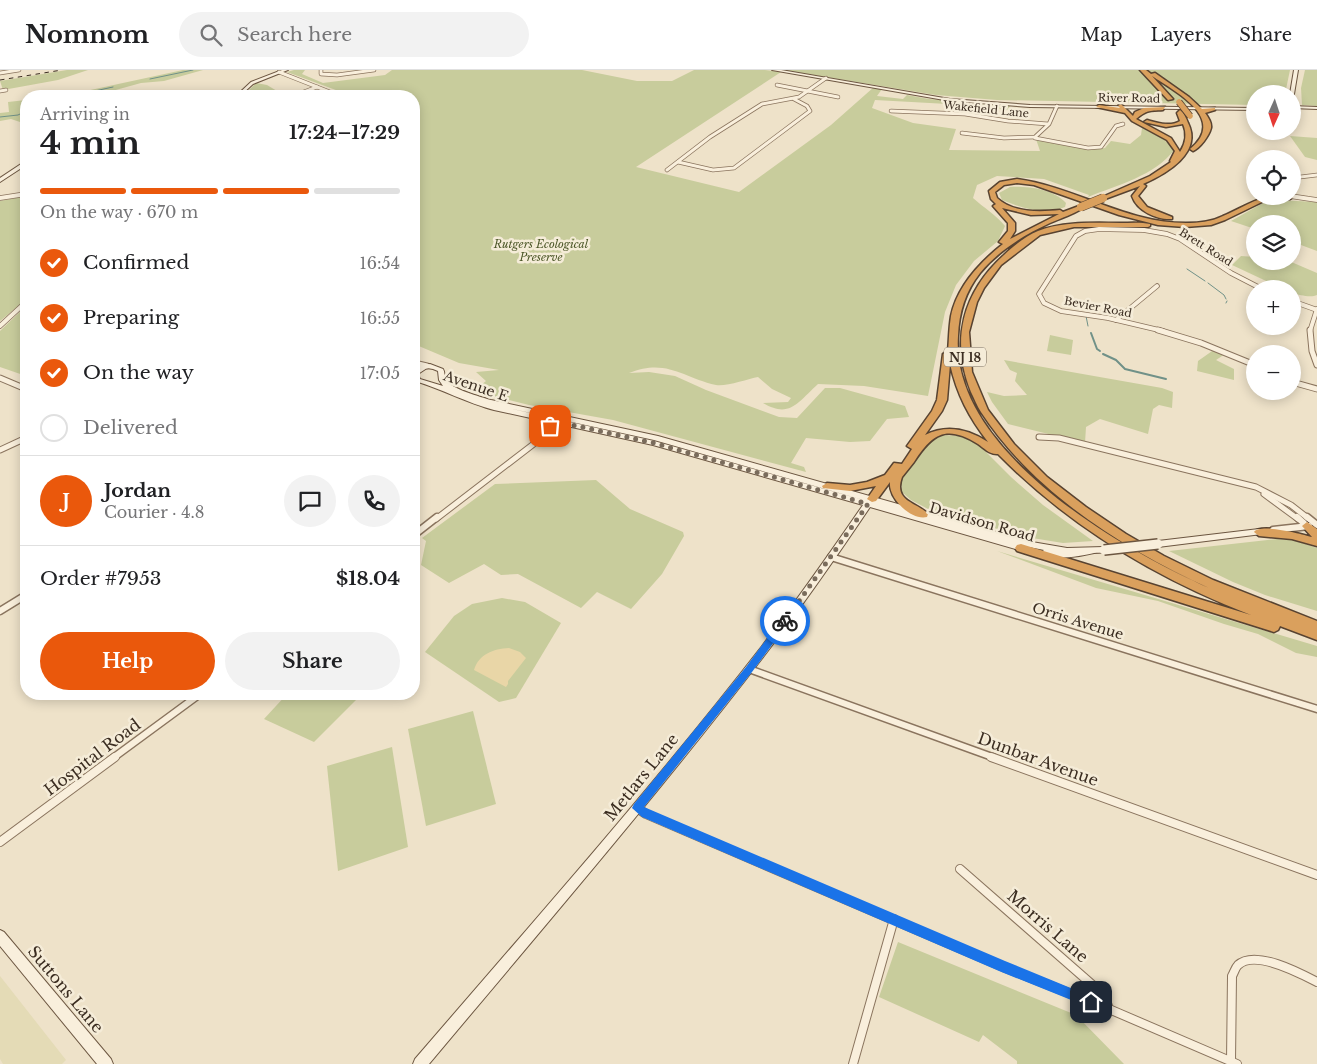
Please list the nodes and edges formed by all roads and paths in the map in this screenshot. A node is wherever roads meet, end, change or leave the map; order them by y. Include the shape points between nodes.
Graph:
1 (19, 70) edge
2 (286, 70) edge
3 (321, 70) edge
4 (374, 70) edge
5 (774, 70) edge
6 (1144, 70) edge
7 (1296, 70) edge
8 (279, 72) junction
9 (0, 73) edge
10 (1155, 77) edge
11 (826, 78) junction
12 (777, 85) dead end
13 (1294, 85) edge
14 (317, 87) junction
15 (6, 90) dead end
16 (244, 90) edge
17 (309, 90) edge
18 (325, 90) edge
19 (0, 91) edge
20 (808, 91) junction
21 (838, 97) dead end
22 (794, 99) junction
23 (1191, 102) junction
24 (1003, 104) junction
25 (1057, 106) junction
26 (1099, 107) joint
27 (1124, 108) junction
28 (1163, 108) junction
29 (1212, 108) junction
30 (1246, 108) edge
31 (1301, 108) edge
32 (1317, 108) edge
33 (1199, 109) junction
34 (891, 111) dead end
35 (1180, 112) junction
36 (1136, 117) junction
37 (1048, 124) junction
38 (1123, 124) dead end
39 (962, 133) dead end
40 (1033, 138) junction
41 (1199, 138) junction
42 (1191, 150) junction
43 (678, 162) junction
44 (20, 166) edge
45 (1167, 169) junction
46 (667, 170) dead end
47 (1317, 175) edge
48 (1301, 177) edge
49 (0, 180) edge
50 (1143, 186) junction
51 (20, 195) edge
52 (0, 198) edge
53 (1301, 198) edge
54 (1106, 200) junction
55 (1317, 200) edge
56 (1251, 205) edge
57 (1083, 209) junction
58 (1128, 216) junction
59 (1222, 220) junction
60 (1185, 224) junction
61 (1040, 233) junction
62 (1167, 234) joint
63 (997, 252) junction
64 (1246, 281) edge
65 (1157, 286) dead end
66 (1301, 304) edge
67 (20, 308) edge
68 (1317, 309) edge
69 (1116, 320) junction
70 (0, 326) edge
71 (952, 338) junction
72 (1246, 361) edge
73 (420, 364) edge
74 (1317, 365) edge
75 (427, 366) junction
76 (420, 369) edge
77 (442, 375) junction
78 (0, 378) edge
79 (420, 381) edge
80 (1301, 385) edge
81 (20, 386) edge
82 (1317, 389) edge
83 (556, 419) junction
84 (1039, 437) dead end
85 (20, 441) edge
86 (0, 450) edge
87 (1019, 470) junction
88 (888, 478) junction
89 (827, 486) junction
90 (1246, 486) junction
91 (870, 502) junction
92 (923, 514) junction
93 (1314, 525) edge
94 (420, 530) edge
95 (1259, 532) junction
96 (1317, 535) edge
97 (1317, 542) edge
98 (1021, 548) junction
99 (1090, 552) junction
100 (832, 557) junction
101 (1181, 570) junction
102 (20, 599) edge
103 (0, 611) edge
104 (1317, 617) edge
105 (1317, 626) edge
106 (1317, 635) edge
107 (1317, 639) edge
108 (749, 669) junction
109 (192, 700) edge
110 (1317, 709) edge
111 (637, 808) junction
112 (0, 842) edge
113 (960, 869) dead end
114 (1317, 875) edge
115 (894, 919) junction
116 (0, 936) edge
117 (1317, 982) edge
118 (1109, 1009) junction
119 (1234, 1063) edge
120 (106, 1064) edge
121 (420, 1064) edge
122 (853, 1064) edge

1 - 9 street
2 - 8 street
3 - 4 street via 321,74 331,76
5 - 11 street, River Road
6 - 10 highway
7 - 13 street
8 - 14 street
8 - 16 street via 252,83
10 - 23 highway
10 - 35 highway
10 - 41 highway, bridge via 1190,116
11 - 20 street
11 - 24 street, River Road via 928,97
12 - 20 street
14 - 17 street
14 - 18 street
15 - 19 street
20 - 21 street
20 - 22 street
22 - 43 street via 762,104
22 - 43 street via 810,111 734,168 713,170
23 - 29 highway
23 - 33 highway
24 - 25 street, River Road
24 - 27 street, River Road
25 - 26 street, River Road
25 - 37 street
26 - 27 highway
27 - 28 street, River Road
27 - 33 street, River Road
27 - 36 highway
27 - 45 highway via 1138,123 1169,139 1177,148 1177,154
28 - 33 street, River Road
28 - 36 highway via 1144,110
29 - 30 street
29 - 33 highway
31 - 32 street
33 - 41 highway via 1209,125
34 - 37 street, Wakefield Lane via 964,114
35 - 36 highway via 1183,121 1169,126 1155,125
35 - 42 highway via 1188,123
37 - 40 street via 1040,135
38 - 40 street via 1116,126 1104,145 1097,148
39 - 40 street
41 - 42 highway
42 - 45 highway, NJ 18
42 - 50 highway, NJ 18 via 1173,171
43 - 46 street
44 - 49 street
45 - 54 highway, NJ 18
47 - 48 street
50 - 54 highway, NJ 18
50 - 59 highway via 1135,196 1136,200 1155,213 1189,221
51 - 52 street
53 - 55 street
54 - 57 highway, NJ 18
56 - 59 highway
57 - 58 highway via 1026,212 1000,204 991,193 1006,183 1037,184
57 - 61 highway, NJ 18
57 - 63 highway, NJ 18 via 1033,228
58 - 60 highway
58 - 63 highway via 1047,184 1020,180 1000,182 988,188 986,195 1010,219 1014,228
59 - 60 highway
60 - 61 highway via 1074,225
61 - 101 highway, NJ 18 via 995,266 973,301 964,350 972,386 1001,435 1050,485 1100,523
62 - 64 street, Brett Road
62 - 69 street, Bevier Road via 1138,230 1080,233 1039,292 1042,301 1057,309
63 - 71 highway, NJ 18 via 975,275 964,294
65 - 69 street
66 - 68 street
67 - 70 street
68 - 74 street via 1311,320 1312,352
69 - 72 street, Bevier Road via 1190,338
71 - 87 highway, NJ 18 via 954,370 970,409
71 - 88 highway via 948,346 940,405
73 - 75 street, Avenue E
75 - 76 street, Avenue E
75 - 77 street, Avenue E via 439,368
77 - 79 street, Avenue E via 437,379
77 - 83 street, Avenue E via 444,382 476,398
78 - 81 street
79 - 83 street, Avenue E via 484,405
80 - 82 street
83 - 89 street, Avenue E via 655,438
83 - 91 street, Avenue E
83 - 94 street via 529,448
84 - 90 street via 1059,438
85 - 86 street
87 - 92 highway via 972,436 954,432 933,434 895,484 900,499
87 - 106 highway, NJ 18 via 1088,526 1149,563 1224,600
88 - 89 highway via 858,488
88 - 91 highway
89 - 91 street, Avenue E
90 - 93 street
90 - 93 street via 1280,498
91 - 92 street, Davidson Road
91 - 98 street, Davidson Road
91 - 100 street, Metlars Lane
92 - 99 street, Davidson Road via 1032,545
93 - 95 street, Davidson Road
93 - 96 highway
95 - 97 highway via 1292,535
95 - 99 street, Davidson Road, bridge
98 - 99 street, Davidson Road via 1063,555
98 - 107 highway
100 - 108 street, Metlars Lane
100 - 110 street, Orris Avenue
101 - 104 highway via 1242,594
101 - 105 highway, NJ 18 via 1242,598
102 - 103 street
108 - 111 street, Metlars Lane
108 - 114 street, Dunbar Avenue
109 - 112 street, Hospital Road
111 - 115 street
111 - 121 street, Metlars Lane
113 - 118 street, Morris Lane via 1104,995
115 - 118 street
115 - 122 street
116 - 120 street, Suttons Lane
117 - 119 street via 1268,962 1255,959 1238,963 1232,976
118 - 119 street

